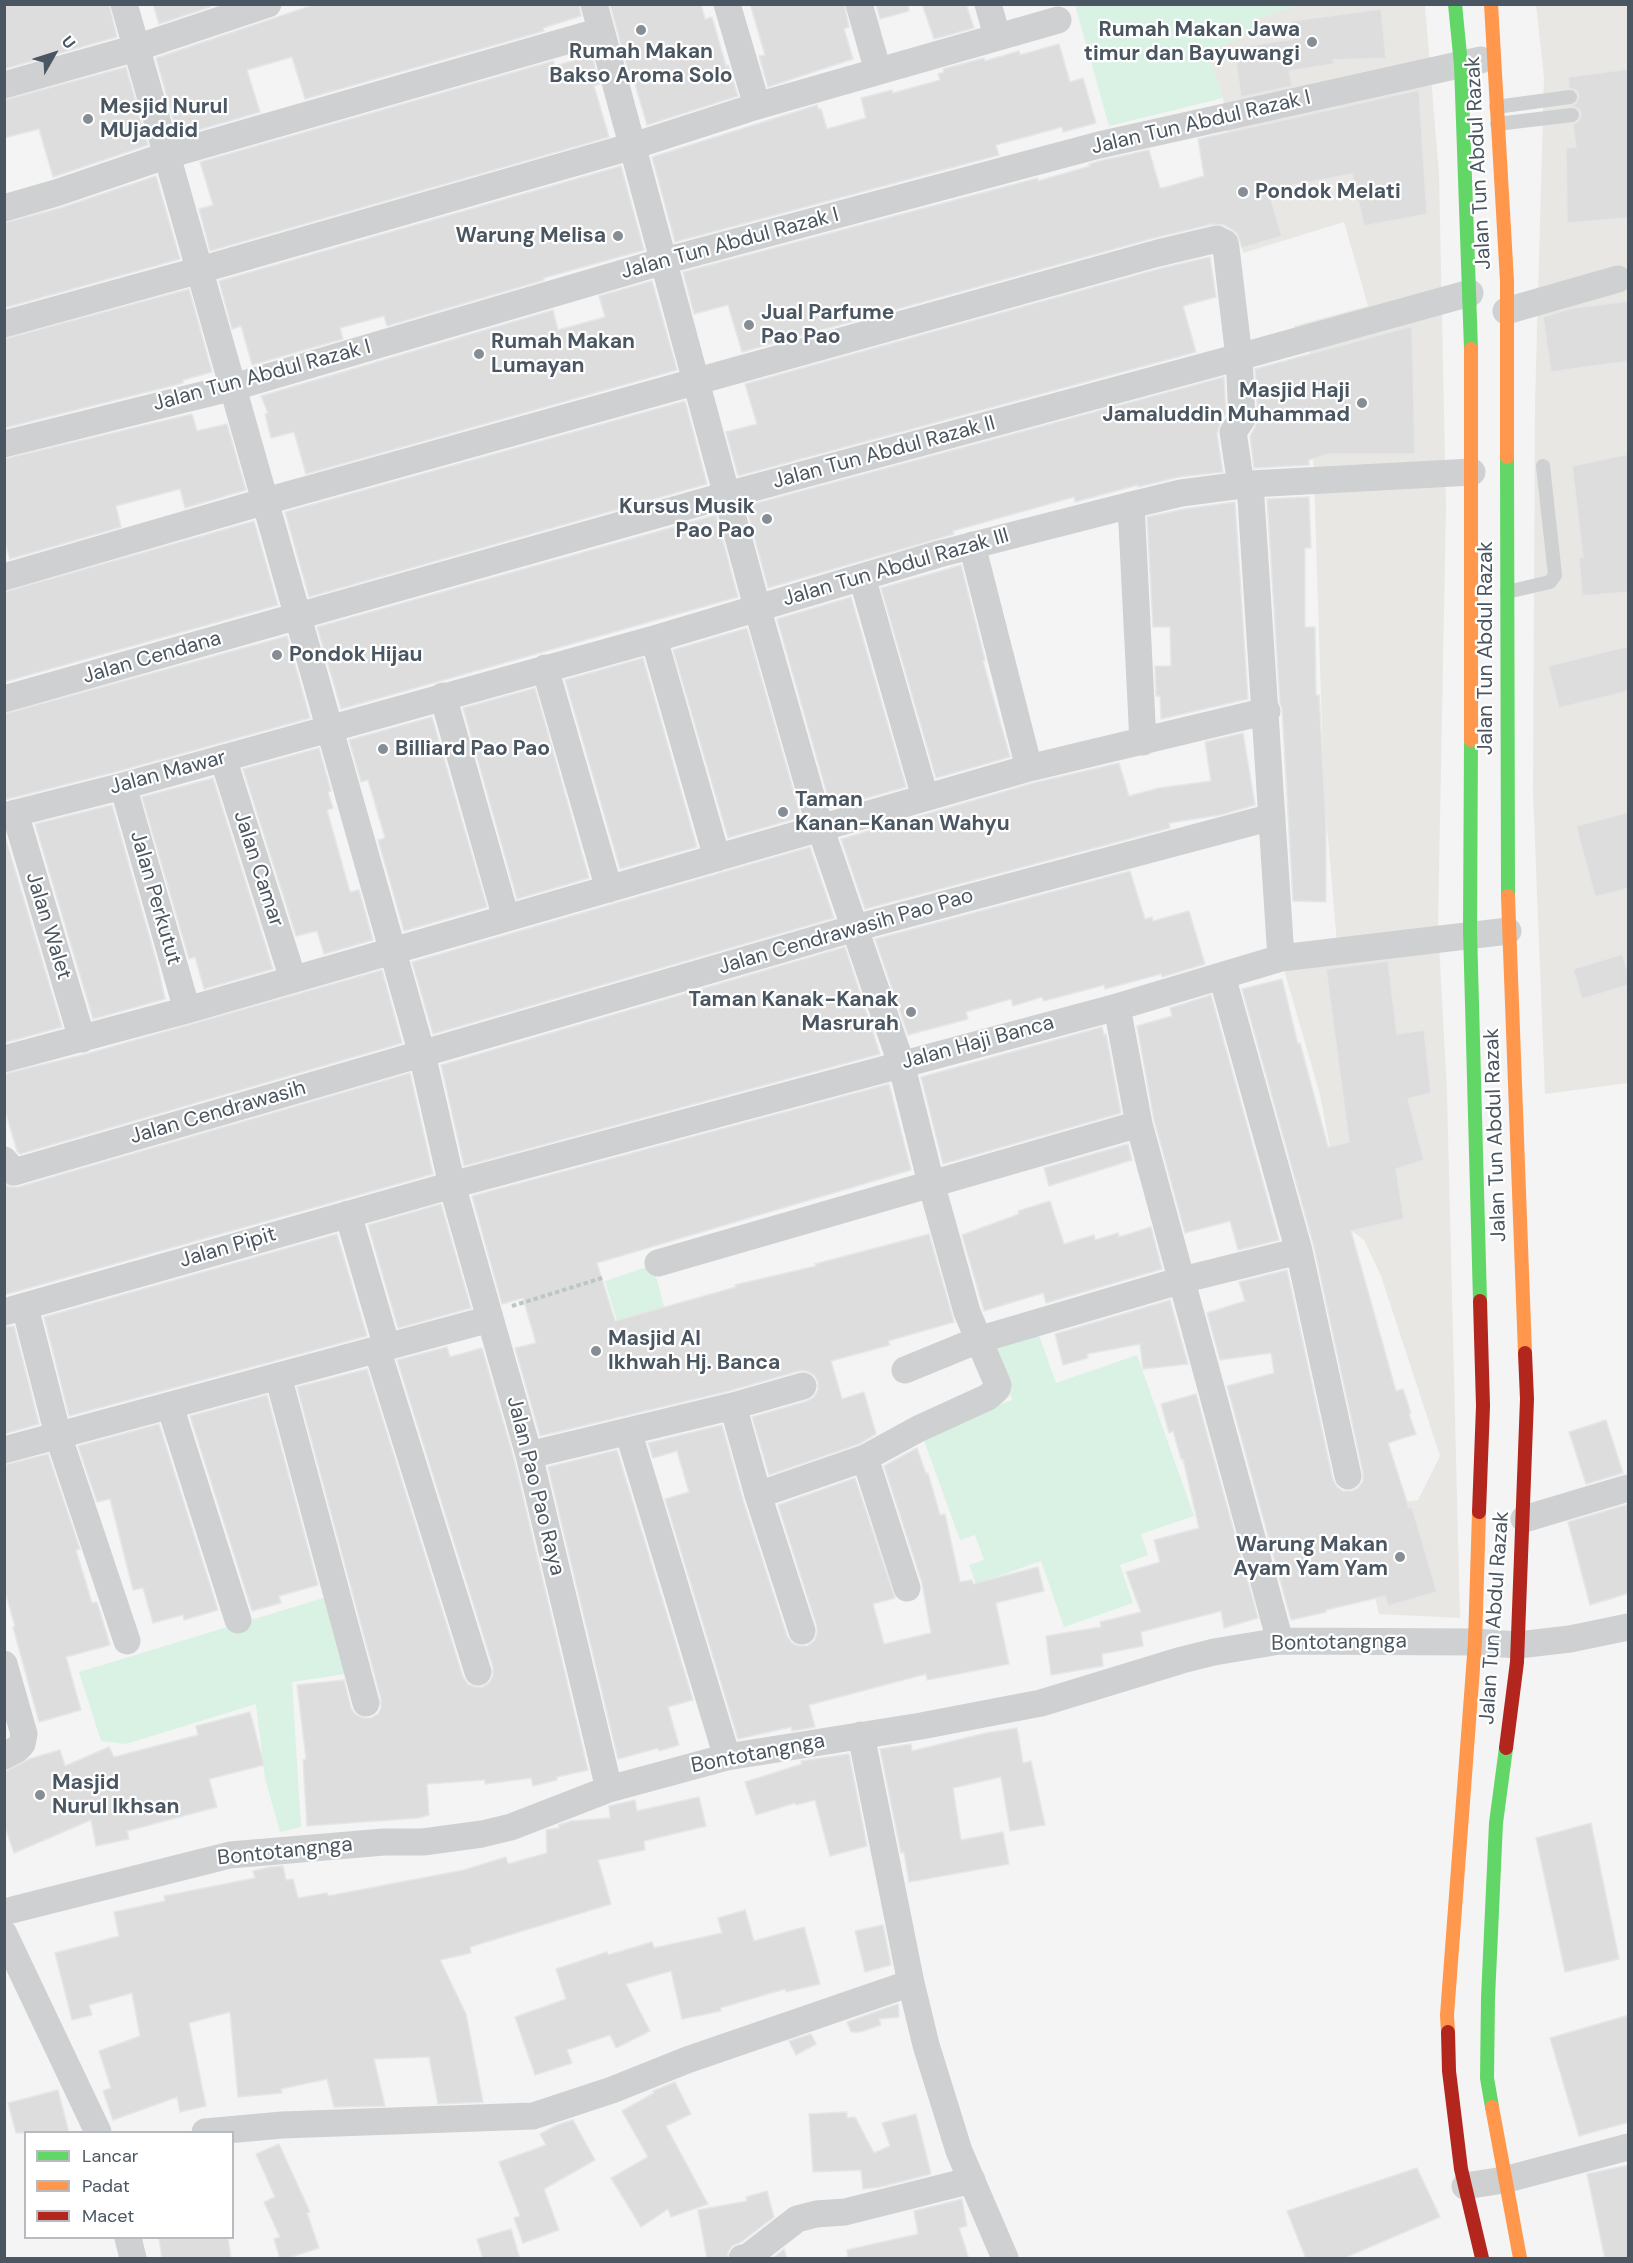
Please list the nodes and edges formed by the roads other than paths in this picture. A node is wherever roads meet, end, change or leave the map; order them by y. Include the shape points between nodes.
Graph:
1 (124, 4) edge
2 (268, 4) edge
3 (594, 4) edge
4 (727, 4) edge
5 (859, 4) edge
6 (988, 4) edge
7 (1455, 4) edge
8 (1491, 4) edge
9 (1058, 20) dead end
10 (601, 31) junction
11 (997, 36) junction
12 (136, 48) junction
13 (1493, 57) junction
14 (1461, 65) junction
15 (878, 70) junction
16 (4, 85) edge
17 (1570, 96) dead end
18 (757, 106) junction
19 (1496, 106) junction
20 (1572, 115) dead end
21 (1497, 124) junction
22 (633, 146) junction
23 (168, 155) junction
24 (4, 207) edge
25 (664, 261) junction
26 (200, 270) junction
27 (1618, 279) dead end
28 (1470, 292) junction
29 (1506, 311) junction
30 (4, 324) edge
31 (1239, 357) junction
32 (697, 383) junction
33 (234, 387) junction
34 (4, 444) edge
35 (1543, 466) dead end
36 (1472, 472) junction
37 (1245, 484) junction
38 (728, 495) junction
39 (266, 501) junction
40 (1131, 505) junction
41 (972, 545) junction
42 (4, 577) edge
43 (862, 577) junction
44 (1507, 591) junction
45 (757, 607) junction
46 (299, 616) junction
47 (654, 639) junction
48 (545, 668) junction
49 (443, 696) junction
50 (4, 699) edge
51 (1266, 711) junction
52 (330, 728) junction
53 (1143, 742) junction
54 (224, 758) junction
55 (1029, 768) junction
56 (123, 786) junction
57 (925, 797) junction
58 (10, 814) edge
59 (1272, 817) junction
60 (820, 827) junction
61 (717, 858) junction
62 (609, 889) junction
63 (506, 918) junction
64 (855, 928) junction
65 (1508, 931) junction
66 (1471, 936) junction
67 (393, 950) junction
68 (1281, 958) junction
69 (1222, 976) junction
70 (293, 979) junction
71 (1117, 1007) junction
72 (187, 1010) junction
73 (82, 1039) junction
74 (422, 1054) junction
75 (4, 1059) edge
76 (901, 1063) junction
77 (1139, 1124) junction
78 (9, 1166) edge
79 (931, 1183) junction
80 (452, 1185) junction
81 (348, 1214) junction
82 (1299, 1251) junction
83 (658, 1263) dead end
84 (1182, 1280) junction
85 (15, 1310) edge
86 (490, 1316) junction
87 (978, 1341) junction
88 (382, 1348) junction
89 (905, 1370) dead end
90 (278, 1376) junction
91 (803, 1386) dead end
92 (170, 1406) junction
93 (733, 1406) junction
94 (628, 1431) junction
95 (58, 1435) junction
96 (4, 1450) edge
97 (530, 1455) junction
98 (865, 1458) junction
99 (1348, 1476) dead end
100 (1629, 1488) edge
101 (758, 1495) junction
102 (1524, 1519) junction
103 (907, 1588) dead end
104 (238, 1620) dead end
105 (1629, 1627) edge
106 (802, 1631) dead end
107 (127, 1641) dead end
108 (1280, 1641) junction
109 (1475, 1642) junction
110 (1518, 1645) junction
111 (4, 1664) edge
112 (478, 1672) dead end
113 (366, 1703) dead end
114 (861, 1735) junction
115 (4, 1756) edge
116 (727, 1757) junction
117 (609, 1789) junction
118 (4, 1912) edge
119 (4, 1934) edge
120 (911, 1983) junction
121 (97, 2131) edge
122 (224, 2131) edge
123 (1629, 2147) edge
124 (972, 2180) junction
125 (1504, 2180) junction
126 (1465, 2186) junction
127 (128, 2239) edge
128 (133, 2259) edge
129 (742, 2259) edge
130 (1005, 2259) edge
131 (1482, 2259) edge
132 (1520, 2259) edge

1 - 12 street, Jalan Pao Pao Raya
2 - 12 street
3 - 10 street
4 - 18 street
5 - 15 street
6 - 11 street
7 - 14 main road, Jalan Tun Abdul Razak
8 - 13 main road, Jalan Tun Abdul Razak
9 - 11 street
10 - 22 street
10 - 23 street
11 - 15 street
12 - 16 street
12 - 23 street, Jalan Pao Pao Raya
13 - 14 street, Jalan Tun Abdul Razak I
13 - 19 main road, Jalan Tun Abdul Razak
14 - 25 street, Jalan Tun Abdul Razak I via 1099,145
14 - 28 main road, Jalan Tun Abdul Razak
15 - 18 street
17 - 19 lane
18 - 22 street
19 - 21 main road, Jalan Tun Abdul Razak
20 - 21 lane
21 - 29 main road, Jalan Tun Abdul Razak
22 - 25 street
22 - 26 street
23 - 24 street
23 - 26 street, Jalan Pao Pao Raya
25 - 32 street
25 - 33 street, Jalan Tun Abdul Razak I
26 - 30 street
26 - 33 street, Jalan Pao Pao Raya
27 - 29 street
28 - 31 street, Jalan Tun Abdul Razak II
28 - 36 main road, Jalan Tun Abdul Razak
29 - 44 main road, Jalan Tun Abdul Razak
31 - 32 street via 1226,248 1217,239
31 - 37 street via 1242,419 1233,432
31 - 38 street, Jalan Tun Abdul Razak II
32 - 38 street
32 - 39 street
33 - 34 street, Jalan Tun Abdul Razak I
33 - 39 street, Jalan Pao Pao Raya
35 - 44 lane via 1555,575 1550,582
36 - 37 street, Jalan Tun Abdul Razak III
36 - 66 main road, Jalan Tun Abdul Razak
37 - 40 street, Jalan Tun Abdul Razak III
37 - 51 street
38 - 45 street
38 - 46 street, Jalan Tun Abdul Razak II
39 - 42 street
39 - 46 street, Jalan Pao Pao Raya
40 - 41 street, Jalan Tun Abdul Razak III
40 - 53 street
41 - 43 street, Jalan Tun Abdul Razak III
41 - 55 street
43 - 45 street, Jalan Tun Abdul Razak III
43 - 57 street
44 - 65 main road, Jalan Tun Abdul Razak
45 - 47 street, Jalan Tun Abdul Razak III
45 - 60 street
46 - 50 street, Jalan Cendana
46 - 52 street, Jalan Pao Pao Raya
47 - 48 street, Jalan Tun Abdul Razak III
47 - 61 street
48 - 49 street, Jalan Tun Abdul Razak III
48 - 62 street
49 - 52 street, Jalan Tun Abdul Razak III
49 - 63 street
51 - 53 street
51 - 59 street
52 - 54 street, Jalan Mawar
52 - 67 street, Jalan Pao Pao Raya
53 - 55 street
54 - 56 street, Jalan Mawar
54 - 70 street, Jalan Camar
55 - 57 street
56 - 58 street, Jalan Mawar
56 - 72 street, Jalan Perkutut
57 - 60 street
58 - 73 street, Jalan Walet
59 - 64 street, Jalan Cendrawasih Pao Pao
59 - 68 street
60 - 61 street
60 - 64 street
61 - 62 street
62 - 63 street
63 - 67 street
64 - 74 street, Jalan Cendrawasih Pao Pao
64 - 76 street
65 - 66 street, Jalan Haji Banca
65 - 102 main road, Jalan Tun Abdul Razak via 1527,1399
66 - 68 street, Jalan Haji Banca
66 - 109 main road, Jalan Tun Abdul Razak via 1483,1406
67 - 70 street
67 - 74 street, Jalan Pao Pao Raya
68 - 69 street, Jalan Haji Banca
69 - 71 street, Jalan Haji Banca
69 - 82 street
70 - 72 street
71 - 76 street, Jalan Haji Banca
71 - 77 street
72 - 73 street
73 - 75 street
74 - 78 street, Jalan Cendrawasih
74 - 80 street, Jalan Pao Pao Raya
76 - 79 street
76 - 80 street, Jalan Haji Banca
77 - 79 street
77 - 84 street
79 - 83 street
79 - 87 street
80 - 81 street, Jalan Pipit
80 - 86 street, Jalan Pao Pao Raya
81 - 85 street, Jalan Pipit
81 - 88 street
82 - 84 street
82 - 99 street
84 - 87 street
84 - 108 street
85 - 95 street
86 - 88 street
86 - 97 street, Jalan Pao Pao Raya
87 - 89 street
87 - 98 street via 997,1379 997,1389
88 - 90 street
88 - 112 street
90 - 92 street
90 - 113 street
91 - 93 street
92 - 95 street
92 - 104 street
93 - 94 street
93 - 101 street
94 - 97 street
94 - 116 street
95 - 96 street
95 - 107 street
97 - 117 street, Jalan Pao Pao Raya
98 - 101 street
98 - 103 street
100 - 102 street
101 - 106 street
102 - 110 main road, Jalan Tun Abdul Razak
105 - 110 street, Bontotangnga
108 - 109 street, Bontotangnga
108 - 114 street, Bontotangnga via 1182,1660 1041,1703
109 - 110 street, Bontotangnga
109 - 126 main road, Jalan Tun Abdul Razak via 1447,2015 1449,2071
110 - 125 main road, Jalan Tun Abdul Razak via 1496,1823 1488,1998 1487,2078
111 - 115 street via 24,1734 22,1743
114 - 116 street, Bontotangnga
114 - 120 street
116 - 117 street, Bontotangnga
117 - 118 street, Bontotangnga via 511,1827 482,1834 423,1842 231,1855
119 - 121 street
120 - 122 street via 533,2116 282,2125
120 - 124 street via 955,2139
123 - 125 street
124 - 129 street via 845,2212 797,2219
124 - 130 street
125 - 126 street
125 - 132 main road, Jalan Tun Abdul Razak
126 - 131 main road, Jalan Tun Abdul Razak
127 - 128 street

